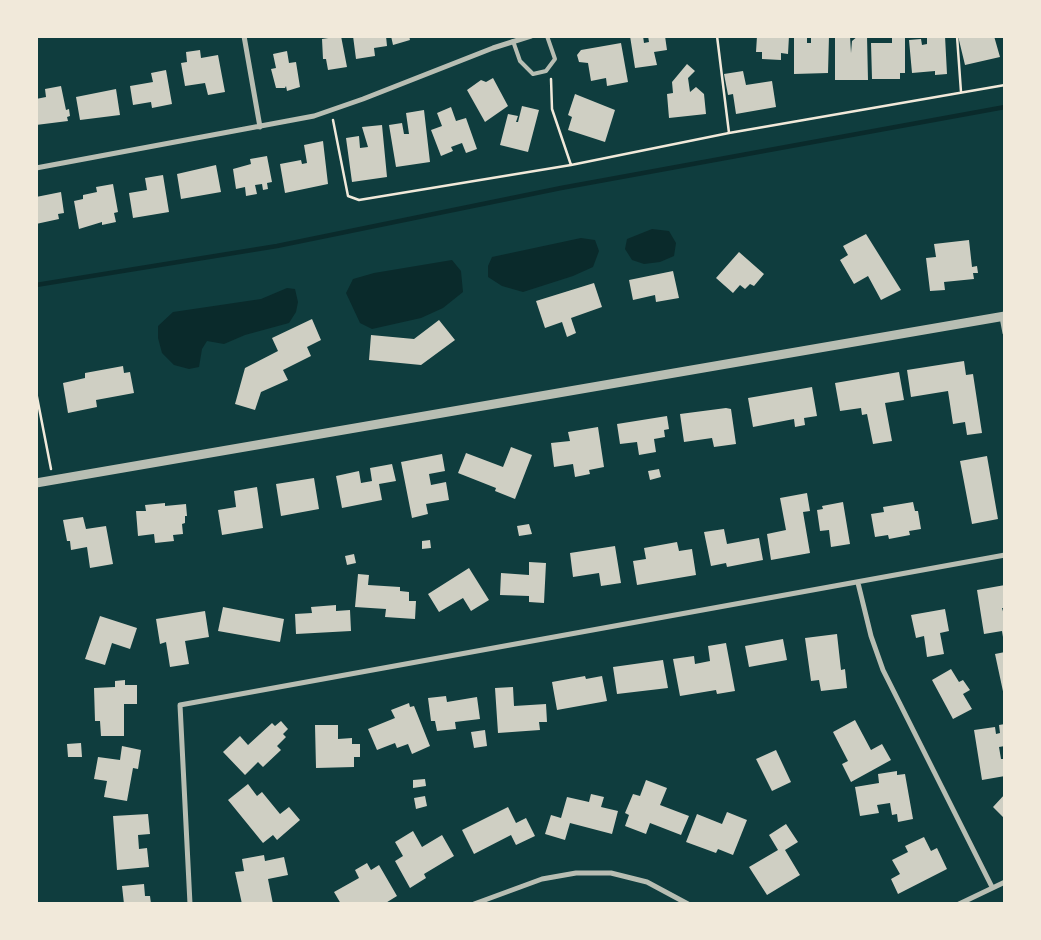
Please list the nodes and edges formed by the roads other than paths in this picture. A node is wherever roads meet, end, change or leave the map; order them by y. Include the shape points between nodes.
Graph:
1 (244, 36) edge
2 (531, 36) edge
3 (548, 36) edge
4 (513, 41) junction
5 (260, 127) junction
6 (36, 168) edge
7 (1003, 317) edge
8 (1005, 333) edge
9 (36, 483) edge
10 (1005, 555) edge
11 (858, 583) junction
12 (1005, 882) edge
13 (992, 887) junction
14 (190, 904) edge
15 (474, 904) edge
16 (688, 904) edge
17 (959, 904) edge

1 - 5 street
2 - 4 street
3 - 4 lane via 555,59 546,71 533,74 520,61
4 - 5 street via 331,110
5 - 6 street
7 - 8 street
7 - 9 street
10 - 11 street
11 - 13 street via 883,670
11 - 14 street via 180,705
12 - 13 street
13 - 17 street
15 - 16 street via 542,879 576,873 611,873 647,882

